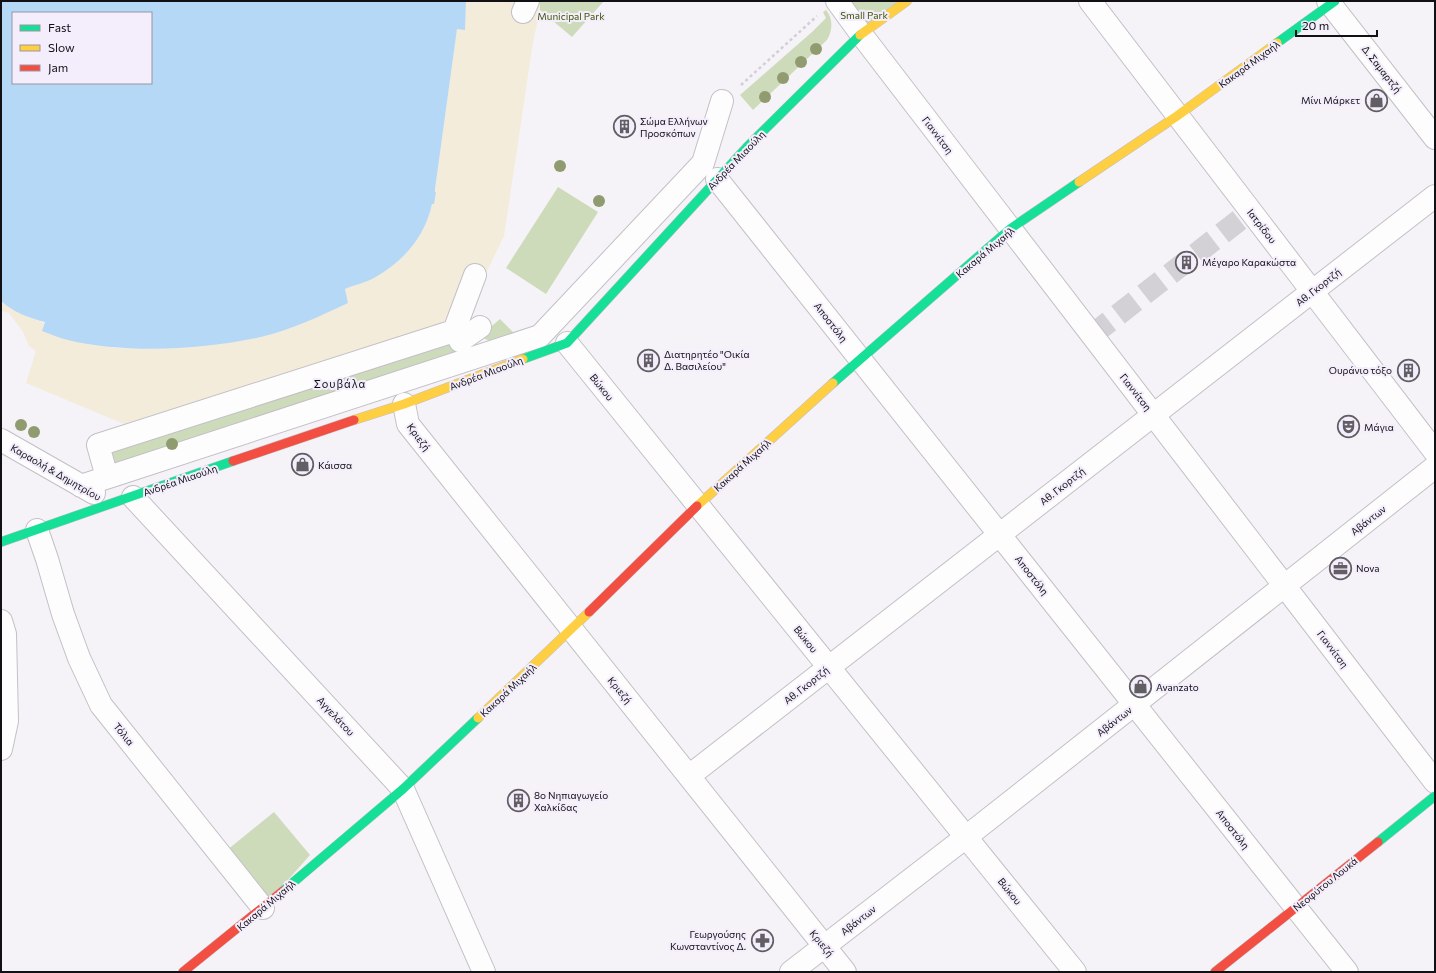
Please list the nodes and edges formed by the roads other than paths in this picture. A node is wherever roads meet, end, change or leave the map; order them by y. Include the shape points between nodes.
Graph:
1 (907, 1) edge
2 (1090, 1) edge
3 (1331, 2) edge
4 (829, 6) edge
5 (861, 34) junction
6 (722, 101) road end
7 (1177, 116) junction
8 (1435, 138) edge
9 (717, 178) junction
10 (1435, 196) edge
11 (1010, 229) junction
12 (475, 275) dead end
13 (1312, 291) junction
14 (480, 327) dead end
15 (567, 343) junction
16 (461, 344) junction
17 (860, 359) junction
18 (404, 404) junction
19 (1153, 415) junction
20 (1, 440) edge
21 (1435, 452) edge
22 (1435, 467) edge
23 (107, 477) junction
24 (81, 486) junction
25 (133, 497) junction
26 (112, 504) junction
27 (698, 505) junction
28 (37, 530) junction
29 (999, 534) junction
30 (1, 542) edge
31 (1284, 586) junction
32 (1, 621) edge
33 (571, 630) junction
34 (829, 667) junction
35 (1134, 704) junction
36 (1, 749) edge
37 (689, 776) junction
38 (1435, 782) edge
39 (403, 789) junction
40 (1435, 796) edge
41 (966, 837) junction
42 (1296, 907) junction
43 (263, 908) junction
44 (824, 946) junction
45 (184, 972) edge
46 (484, 972) edge
47 (791, 972) edge
48 (845, 972) edge
49 (1075, 972) edge
50 (1215, 972) edge
51 (1347, 972) edge

1 - 5 street, Ανδρέα Μιαούλη
2 - 7 street, Ιατρίδου
3 - 7 street, Κακαρά Μιχαήλ
3 - 8 street, Δ. Σαμαρτζή
4 - 5 street, Γιαννίτση
5 - 9 street, Ανδρέα Μιαούλη
5 - 11 street, Γιαννίτση
6 - 16 street via 703,163 540,336
7 - 11 street, Κακαρά Μιχαήλ
7 - 13 street, Ιατρίδου
9 - 15 street, Ανδρέα Μιαούλη
9 - 17 street, Αποστόλη
10 - 13 street, Αθ. Γκορτζή
11 - 17 street, Κακαρά Μιχαήλ
11 - 19 street, Γιαννίτση
12 - 16 street
13 - 19 street, Αθ. Γκορτζή
13 - 21 street, Ιατρίδου
14 - 16 street
15 - 18 street, Ανδρέα Μιαούλη
15 - 27 street, Βώκου
16 - 23 street
16 - 23 street via 298,379 98,445
17 - 27 street, Κακαρά Μιχαήλ
17 - 29 street, Αποστόλη
18 - 25 street, Ανδρέα Μιαούλη
18 - 33 street, Κριεζή via 408,424
19 - 29 street, Αθ. Γκορτζή
19 - 31 street, Γιαννίτση
20 - 24 street, Καραολή & Δημητρίου
22 - 31 street, Αβάντων
23 - 24 street
24 - 26 street, Καραολή & Δημητρίου
25 - 26 street, Ανδρέα Μιαούλη
25 - 39 street, Αγγελάτου
26 - 28 street, Ανδρέα Μιαούλη
27 - 33 street, Κακαρά Μιχαήλ
27 - 34 street, Βώκου
28 - 30 street, Ανδρέα Μιαούλη
28 - 43 street, Τόλια via 79,658 101,705
29 - 34 street, Αθ. Γκορτζή
29 - 35 street, Αποστόλη
31 - 35 street, Αβάντων
31 - 38 street, Γιαννίτση
32 - 36 street via 4,634 7,721
33 - 37 street, Κριεζή
33 - 39 street, Κακαρά Μιχαήλ
34 - 37 street, Αθ. Γκορτζή
34 - 41 street, Βώκου
35 - 41 street, Αβάντων
35 - 42 street, Αποστόλη
37 - 44 street, Κριεζή
39 - 43 street, Κακαρά Μιχαήλ
39 - 46 street, Αγγελάτου
40 - 42 street, Νεοφύτου Λουκά
41 - 44 street, Αβάντων
41 - 49 street, Βώκου
42 - 50 street, Νεοφύτου Λουκά
42 - 51 street, Αποστόλη
43 - 45 street, Κακαρά Μιχαήλ
44 - 47 street, Αβάντων
44 - 48 street, Κριεζή

